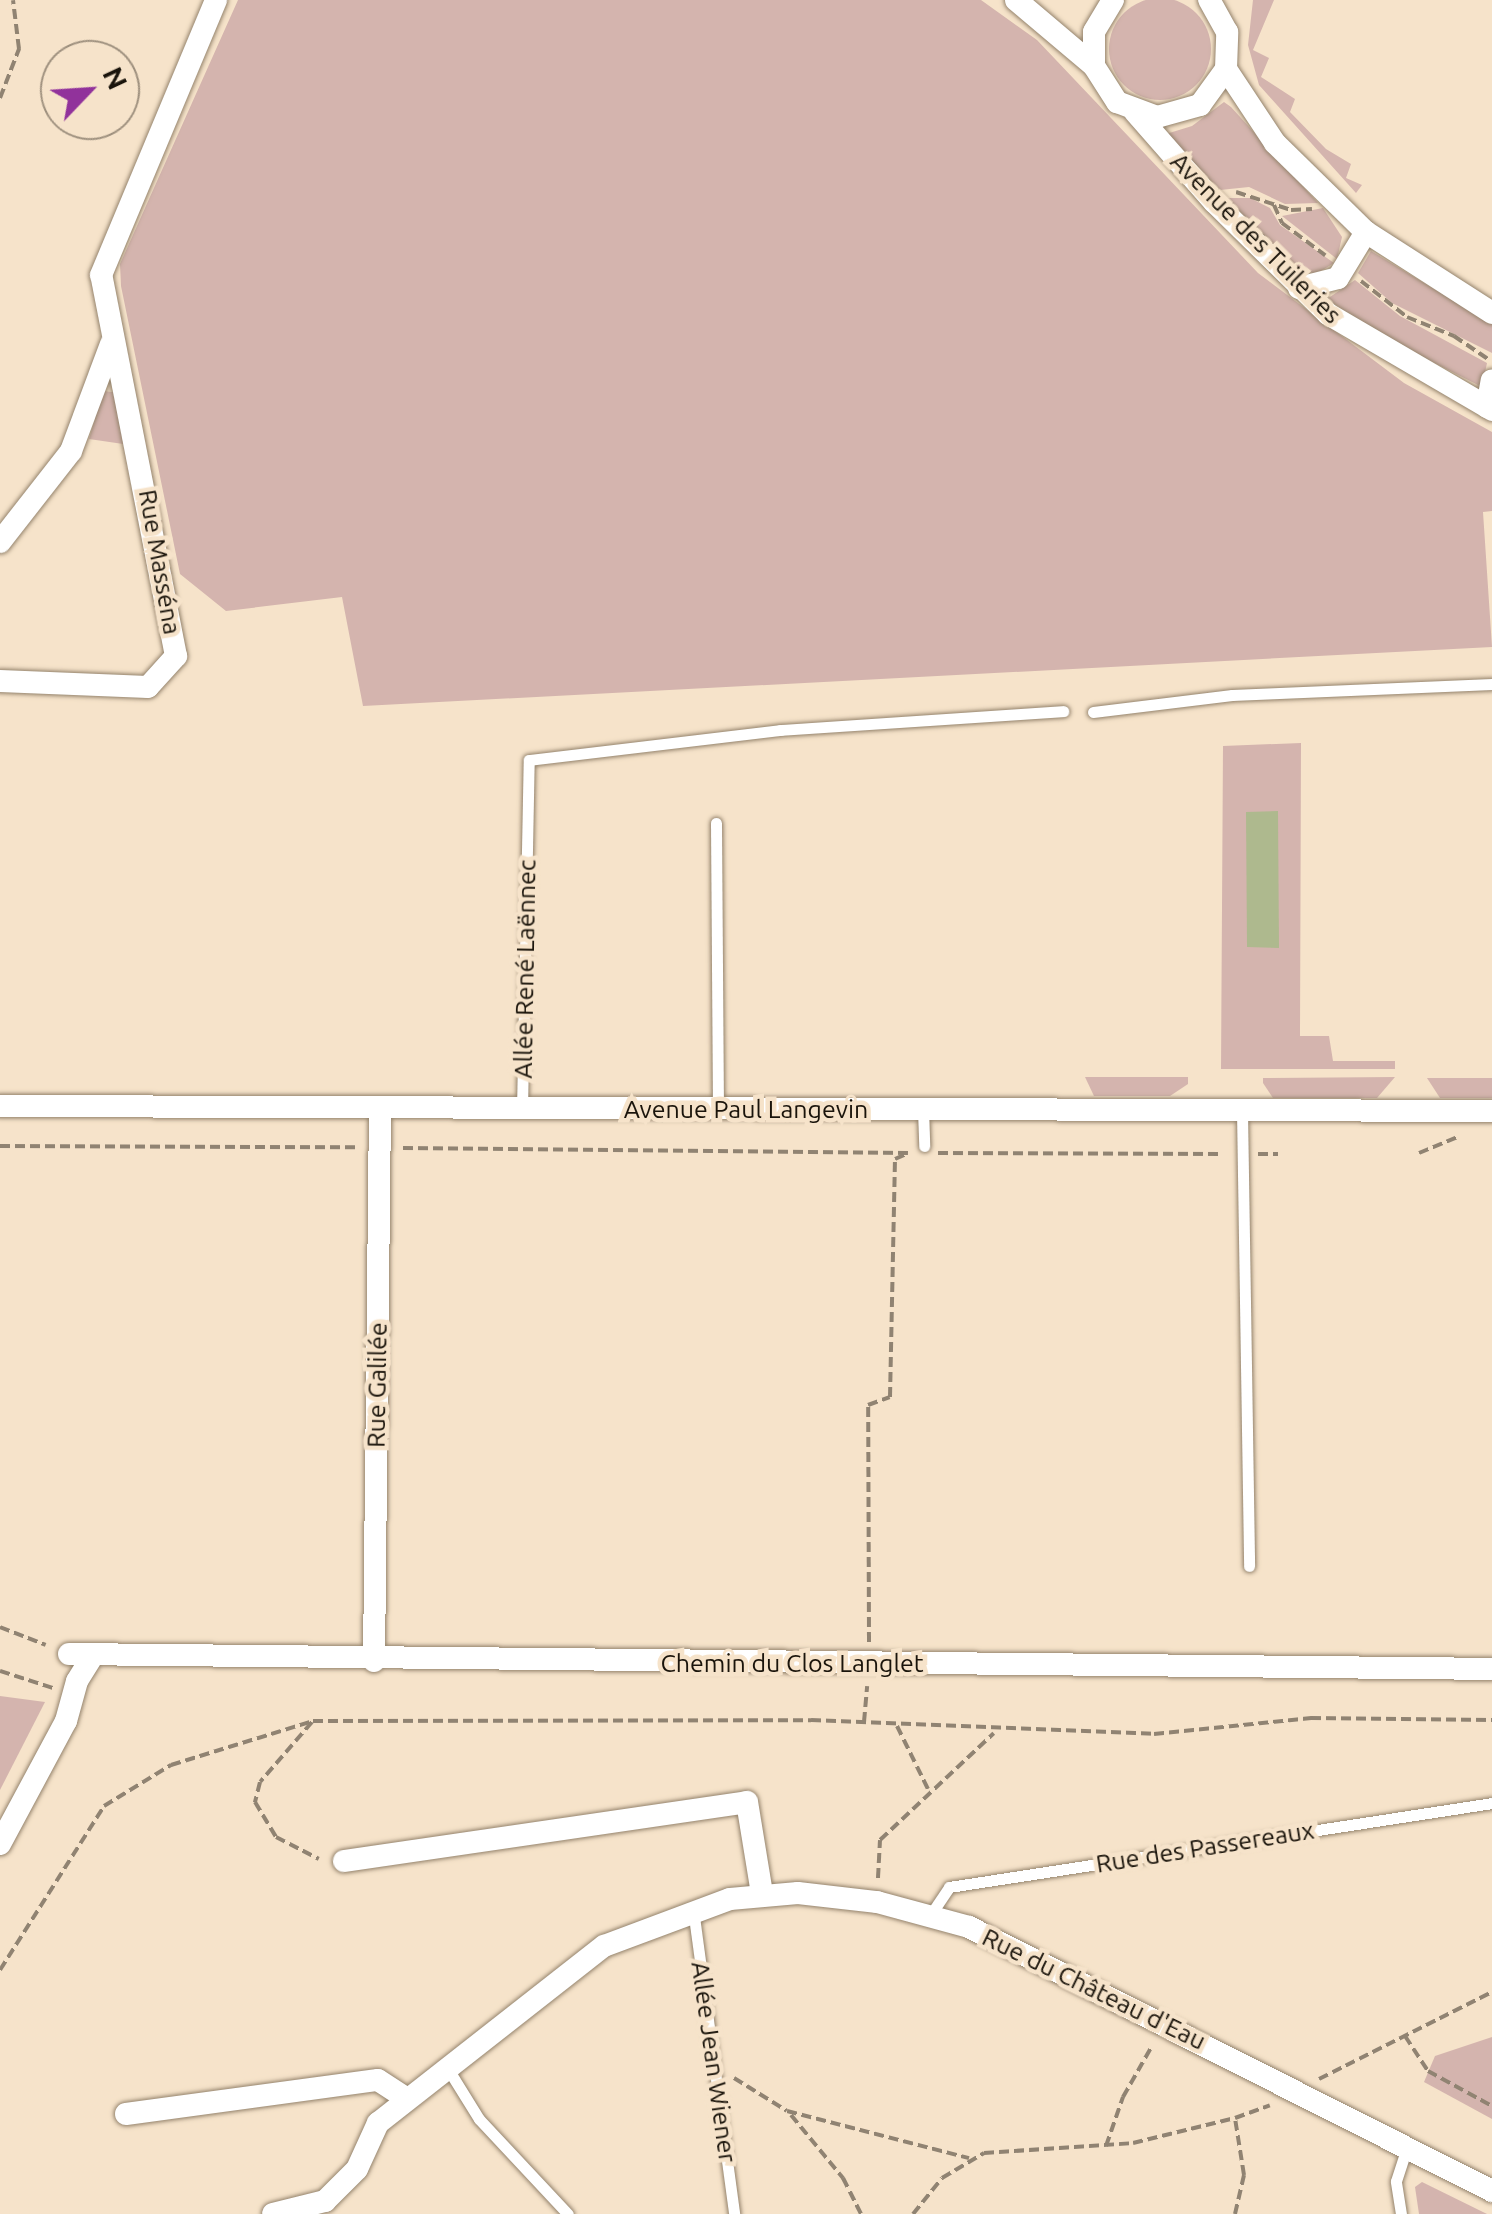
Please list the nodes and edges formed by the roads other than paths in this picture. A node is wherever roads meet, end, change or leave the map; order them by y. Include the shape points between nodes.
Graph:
1 (216, 0) edge
2 (1113, 0) edge
3 (1208, 0) edge
4 (1236, 0) edge
5 (1021, 1) edge
6 (1227, 32) junction
7 (1094, 66) junction
8 (1226, 68) junction
9 (1135, 112) junction
10 (1366, 232) junction
11 (1299, 288) junction
12 (1492, 312) edge
13 (112, 340) junction
14 (1492, 380) edge
15 (1489, 408) edge
16 (0, 542) edge
17 (0, 680) edge
18 (1492, 684) edge
19 (1063, 711) dead end
20 (1093, 712) dead end
21 (716, 823) dead end
22 (0, 1106) edge
23 (380, 1108) junction
24 (718, 1109) junction
25 (924, 1109) junction
26 (522, 1110) junction
27 (1242, 1111) junction
28 (1492, 1112) edge
29 (924, 1146) road end
30 (1249, 1566) dead end
31 (374, 1661) junction
32 (1492, 1669) edge
33 (1492, 1803) edge
34 (0, 1844) edge
35 (344, 1862) road end
36 (762, 1894) junction
37 (693, 1909) junction
38 (931, 1914) junction
39 (446, 2065) junction
40 (406, 2098) junction
41 (126, 2114) dead end
42 (1407, 2148) junction
43 (1492, 2191) edge
44 (273, 2214) edge
45 (568, 2214) edge
46 (734, 2214) edge
47 (1401, 2214) edge

1 - 13 street, Rue Masséna via 101,276
2 - 7 street via 1094,32
3 - 6 street
4 - 6 street
5 - 7 street
6 - 8 street
7 - 9 street, Avenue des Tuileries via 1110,94
8 - 9 street via 1200,105 1168,116
8 - 10 street via 1274,143
9 - 11 street, Avenue des Tuileries
10 - 11 street via 1346,270 1328,284
10 - 12 street
11 - 15 street, Avenue des Tuileries via 1358,336
13 - 16 street via 70,451
13 - 17 street, Rue Masséna via 174,628 172,667 148,687 129,689
14 - 15 street
18 - 20 lane via 1232,695
19 - 26 lane, Allée René Laënnec via 780,730 529,760
21 - 24 lane
22 - 23 street, Avenue Paul Langevin
23 - 26 street, Avenue Paul Langevin
23 - 31 street, Rue Galilée
24 - 25 street, Avenue Paul Langevin
24 - 26 street, Avenue Paul Langevin
25 - 27 street, Avenue Paul Langevin
25 - 29 lane
27 - 28 street, Avenue Paul Langevin
27 - 30 lane
31 - 32 street, Chemin du Clos Langlet
31 - 34 street, Chemin du Clos Langlet via 81,1655 66,1721
33 - 38 lane, Rue des Passereaux via 949,1886
35 - 36 street via 747,1802
36 - 37 street, Rue du Château d'Eau
36 - 38 street, Rue du Château d'Eau via 877,1902
37 - 39 street, Rue du Château d'Eau via 604,1946
37 - 46 lane, Allée Jean Wiener
38 - 42 street, Rue du Château d'Eau via 1165,2022
39 - 40 street, Rue du Château d'Eau
39 - 45 lane via 479,2118
40 - 41 street via 378,2080
40 - 44 street, Rue du Château d'Eau via 369,2134 357,2168 326,2201
42 - 43 street, Rue du Château d'Eau
42 - 47 lane via 1396,2181

